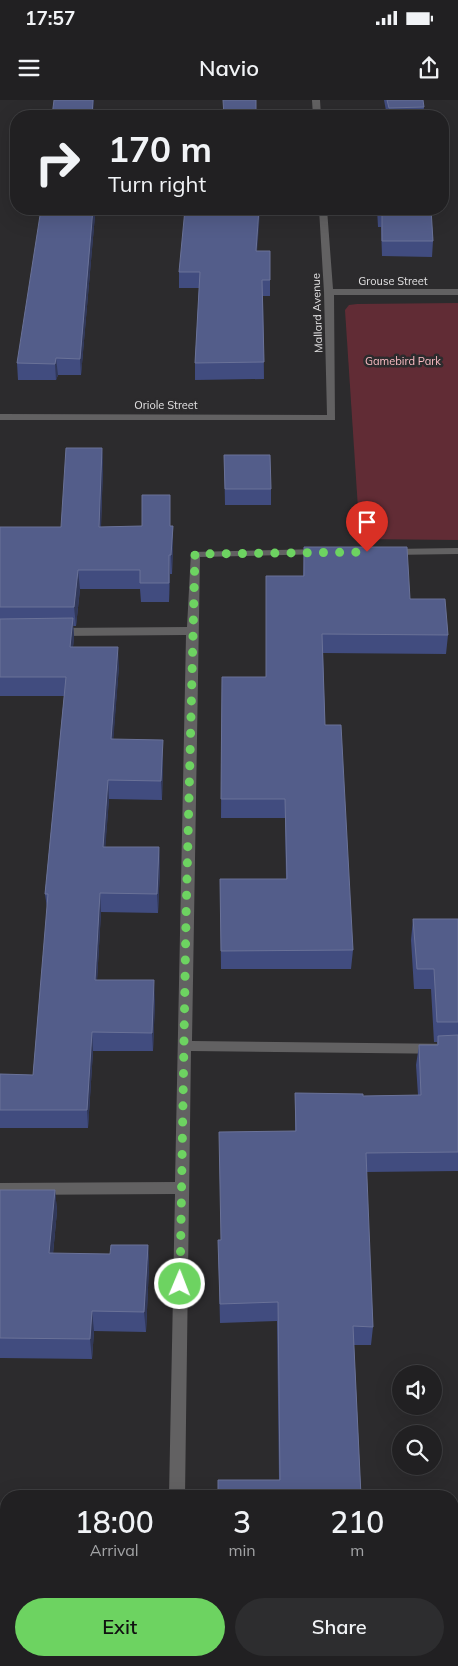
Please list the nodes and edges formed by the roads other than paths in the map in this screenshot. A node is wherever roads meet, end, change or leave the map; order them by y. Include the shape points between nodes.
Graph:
1 (323, 215) edge
2 (329, 292) junction
3 (458, 292) edge
4 (0, 417) edge
5 (332, 418) joint
6 (458, 551) edge
7 (333, 552) edge
8 (381, 552) edge
9 (192, 631) junction
10 (48, 632) edge
11 (184, 1046) junction
12 (458, 1049) edge
13 (182, 1188) junction
14 (0, 1189) edge
15 (177, 1490) edge

1 - 2 street, Mallard Avenue
2 - 3 street, Grouse Street
2 - 5 street, Mallard Avenue
4 - 5 street, Oriole Street
6 - 8 street
7 - 9 street via 195,554
9 - 10 street
9 - 11 street
11 - 12 street
11 - 13 street
13 - 14 street
13 - 15 street

